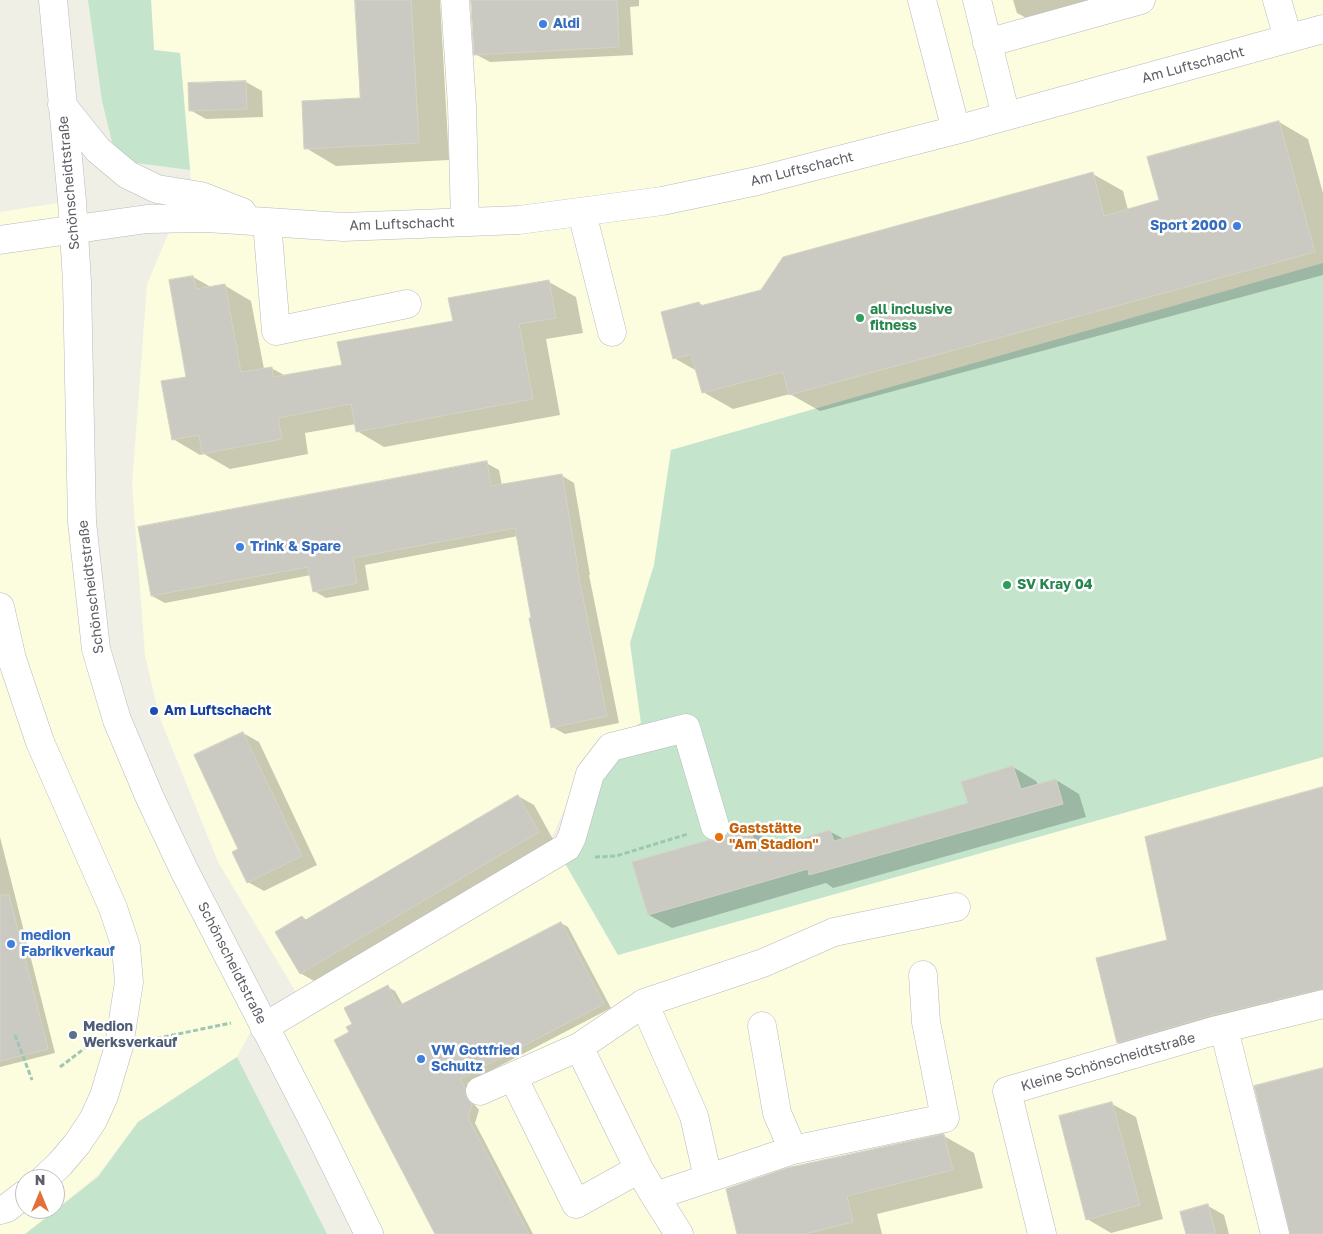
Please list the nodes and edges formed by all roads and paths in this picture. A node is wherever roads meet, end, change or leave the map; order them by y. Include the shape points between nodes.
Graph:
1 (53, 0) edge
2 (455, 0) edge
3 (922, 0) edge
4 (977, 0) edge
5 (1141, 0) edge
6 (1277, 0) edge
7 (1323, 29) edge
8 (1288, 38) junction
9 (987, 43) junction
10 (62, 105) junction
11 (1006, 116) junction
12 (956, 130) junction
13 (582, 213) junction
14 (267, 222) junction
15 (465, 222) junction
16 (73, 230) junction
17 (0, 240) edge
18 (407, 304) dead end
19 (612, 332) dead end
20 (0, 607) edge
21 (715, 826) joint
22 (588, 857) dead end
23 (956, 907) dead end
24 (923, 975) dead end
25 (644, 1003) junction
26 (1323, 1004) edge
27 (262, 1022) junction
28 (762, 1026) dead end
29 (1224, 1028) junction
30 (15, 1035) dead end
31 (119, 1046) junction
32 (579, 1047) junction
33 (513, 1076) junction
34 (32, 1080) dead end
35 (480, 1091) dead end
36 (793, 1150) junction
37 (55, 1169) edge
38 (639, 1169) junction
39 (708, 1178) junction
40 (655, 1196) junction
41 (15, 1202) edge
42 (0, 1210) edge
43 (369, 1234) edge
44 (680, 1234) edge
45 (1042, 1234) edge
46 (1275, 1234) edge

1 - 10 street, Schönscheidtstraße
2 - 15 street
3 - 12 street
4 - 9 street
5 - 9 street
6 - 8 street
7 - 8 street, Am Luftschacht
8 - 11 street, Am Luftschacht
9 - 11 street
10 - 14 street, Am Luftschacht via 98,150 128,175 157,189 200,196
10 - 16 street, Schönscheidtstraße
11 - 12 street, Am Luftschacht
12 - 13 street, Am Luftschacht via 748,183 662,202
13 - 15 street, Am Luftschacht
13 - 19 street
14 - 15 street, Am Luftschacht via 343,227
14 - 16 street, Am Luftschacht via 147,219
14 - 18 street via 276,331
16 - 17 street, Am Luftschacht
16 - 27 street, Schönscheidtstraße via 82,522 96,649 117,720 150,798
20 - 31 street via 12,659 40,742 114,908 126,947 129,982
21 - 22 path via 616,856
21 - 27 street via 686,728 611,747 590,774 567,847
23 - 25 street via 834,932 763,963
24 - 36 street via 926,1022 945,1118
25 - 32 street
25 - 39 street via 694,1116
26 - 29 street, Kleine Schönscheidtstraße
27 - 31 path
27 - 43 street, Schönscheidtstraße
28 - 36 street via 776,1113
29 - 45 street, Kleine Schönscheidtstraße via 1007,1091
29 - 46 street
30 - 34 path
31 - 37 street via 93,1120
32 - 33 street
32 - 38 street
33 - 35 street
33 - 38 street via 576,1204
36 - 39 street
38 - 40 street
39 - 40 street
40 - 44 street
41 - 42 street

